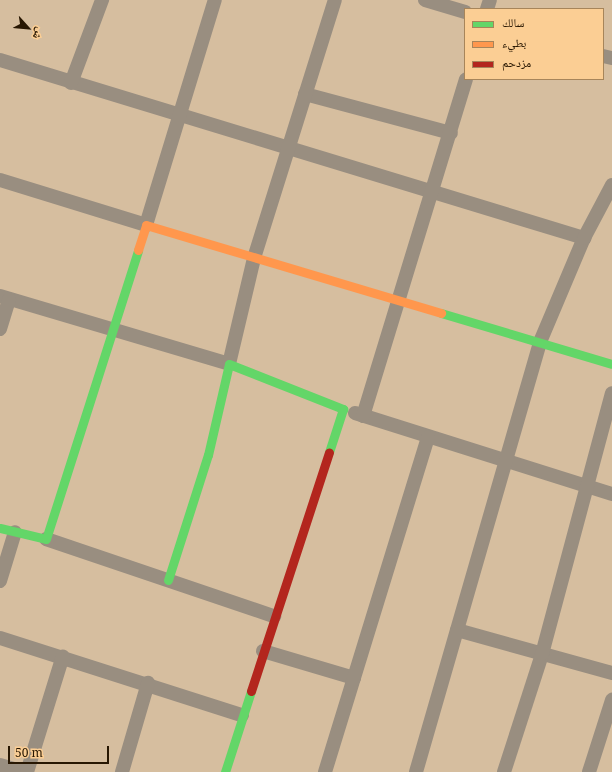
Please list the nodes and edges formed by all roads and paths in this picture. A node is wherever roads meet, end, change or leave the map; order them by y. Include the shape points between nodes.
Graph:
1 (102, 0) edge
2 (215, 0) edge
3 (335, 0) edge
4 (425, 0) edge
5 (464, 12) edge
6 (0, 60) edge
7 (466, 80) edge
8 (71, 83) junction
9 (305, 94) junction
10 (179, 117) junction
11 (451, 133) junction
12 (288, 148) junction
13 (0, 180) edge
14 (612, 185) edge
15 (432, 192) junction
16 (146, 226) junction
17 (584, 238) junction
18 (254, 258) junction
19 (4, 298) edge
20 (398, 300) junction
21 (0, 329) edge
22 (114, 329) junction
23 (540, 342) junction
24 (229, 364) junction
25 (612, 364) edge
26 (612, 393) edge
27 (343, 409) junction
28 (363, 416) junction
29 (428, 437) junction
30 (505, 462) junction
31 (586, 486) junction
32 (612, 494) edge
33 (0, 528) edge
34 (15, 532) junction
35 (46, 539) junction
36 (168, 580) junction
37 (0, 581) edge
38 (274, 616) junction
39 (457, 630) junction
40 (0, 638) edge
41 (263, 651) junction
42 (542, 654) junction
43 (63, 656) junction
44 (612, 672) edge
45 (354, 678) junction
46 (148, 683) junction
47 (612, 700) edge
48 (242, 715) junction
49 (0, 765) edge
50 (26, 772) edge
51 (122, 772) edge
52 (225, 772) edge
53 (325, 772) edge
54 (416, 772) edge
55 (504, 772) edge
56 (589, 772) edge

1 - 8 street
2 - 10 street
3 - 9 street
4 - 5 street
6 - 8 street
7 - 11 street
8 - 10 street
9 - 11 street
9 - 12 street
10 - 12 street
10 - 16 street
11 - 15 street
12 - 15 street
12 - 18 street
13 - 16 street
14 - 17 street
15 - 17 street
15 - 20 street
16 - 18 street
16 - 22 street
17 - 23 street
18 - 20 street
18 - 24 street
19 - 21 street
19 - 22 street
20 - 23 street
20 - 28 street
22 - 24 street
22 - 35 street
23 - 25 street
23 - 30 street
24 - 27 street
24 - 36 street via 208,455
26 - 31 street
27 - 28 street
27 - 38 street
28 - 29 street
29 - 30 street
29 - 45 street
30 - 31 street
30 - 39 street
31 - 32 street
31 - 42 street
33 - 34 street
34 - 35 street
34 - 37 street
35 - 36 street
36 - 38 street
38 - 41 street
39 - 42 street
39 - 54 street
40 - 43 street
41 - 45 street
41 - 48 street
42 - 44 street
42 - 55 street
43 - 46 street
43 - 50 street
45 - 53 street
46 - 48 street
46 - 51 street
47 - 56 street
48 - 52 street
49 - 50 street

